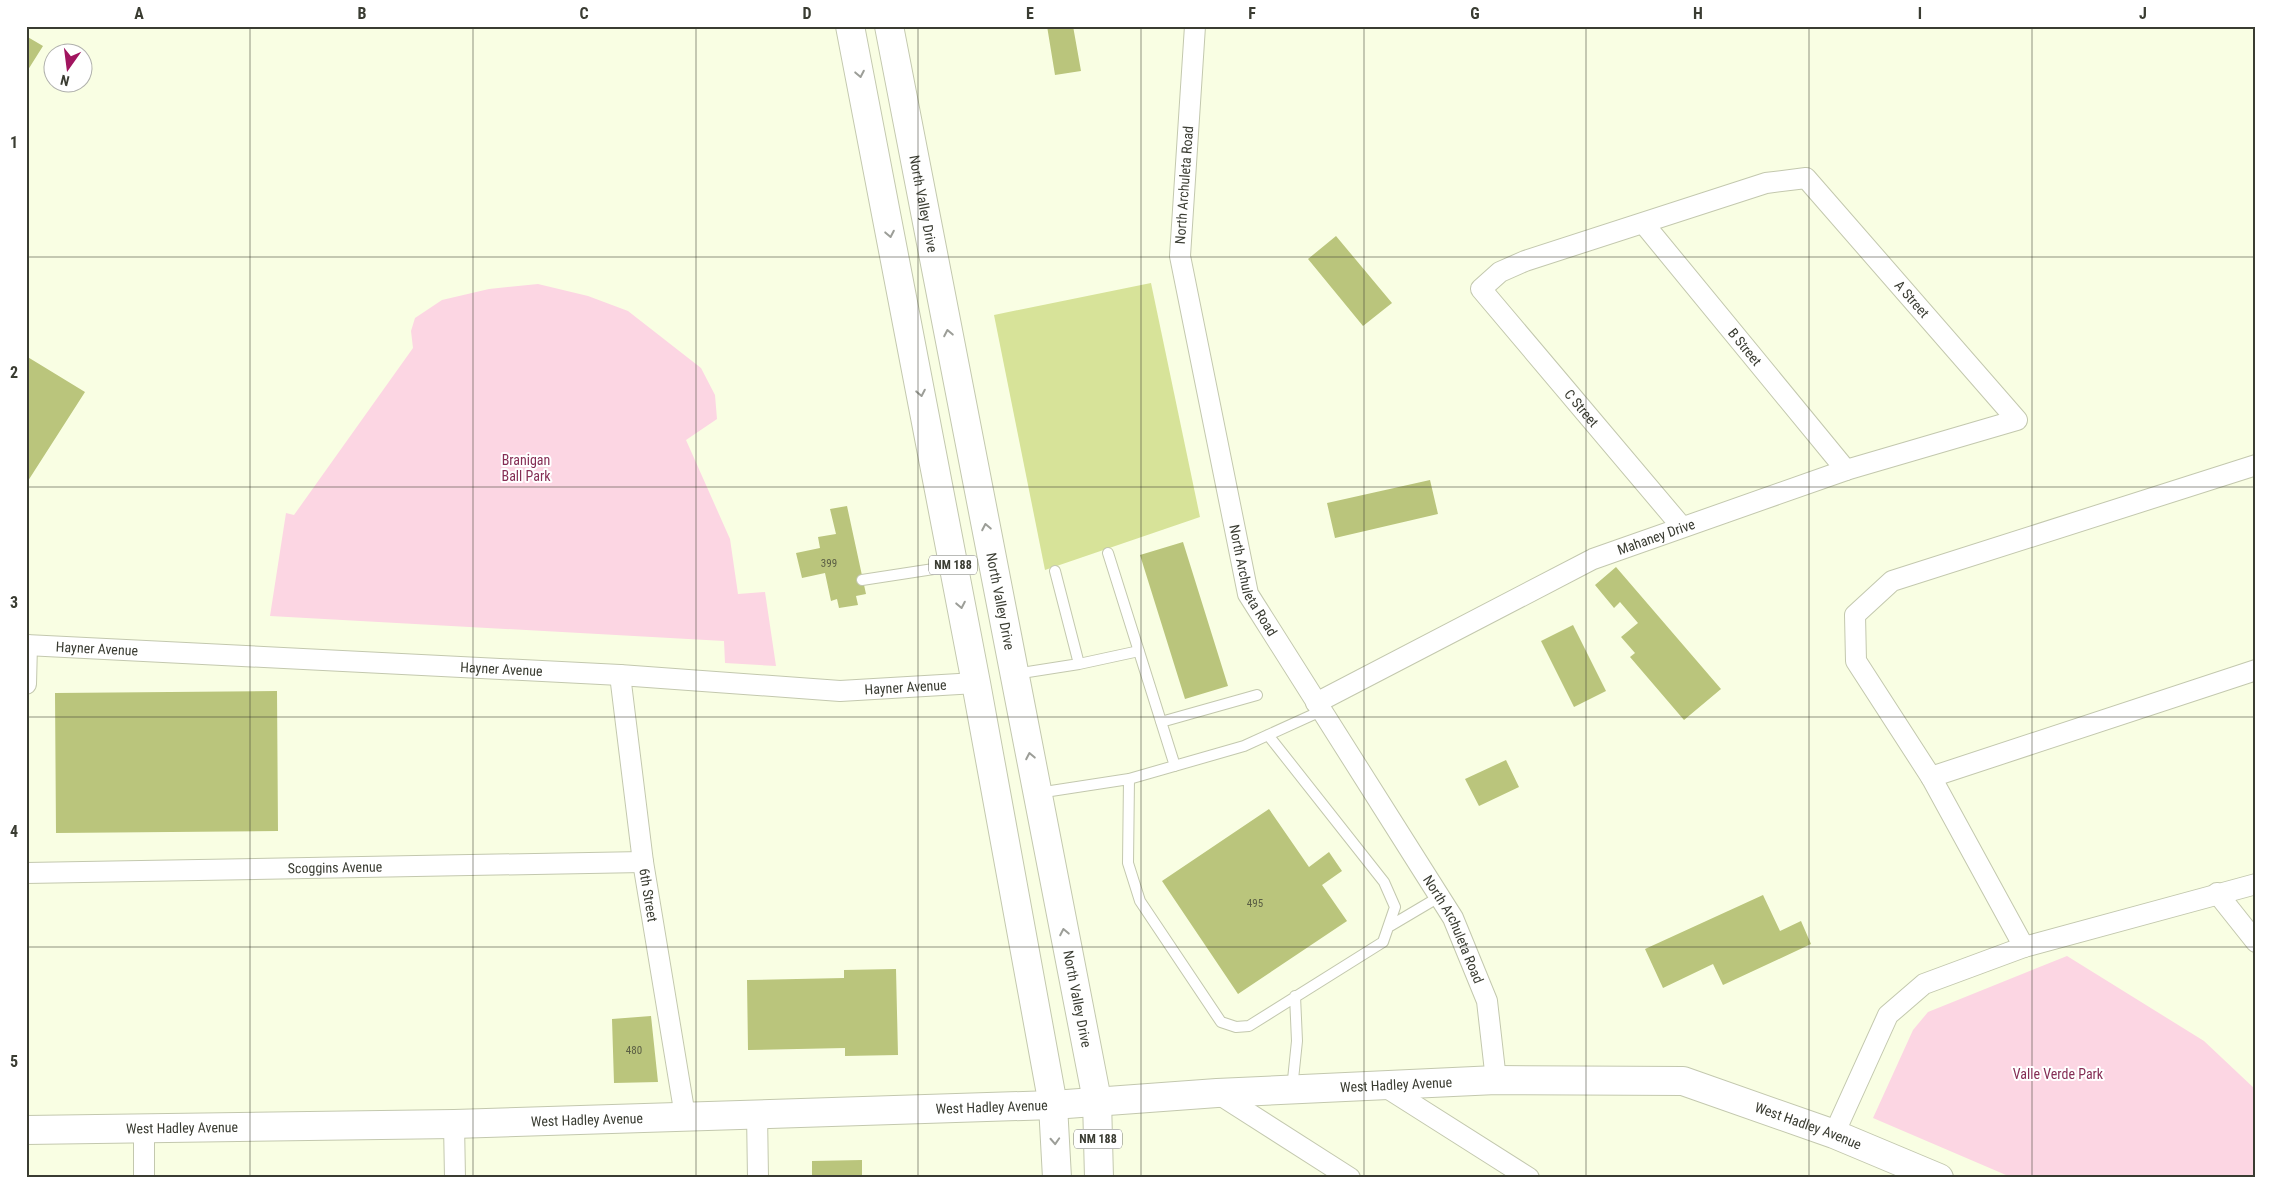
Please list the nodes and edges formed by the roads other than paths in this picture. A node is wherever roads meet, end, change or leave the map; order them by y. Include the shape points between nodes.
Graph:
1 (850, 26) edge
2 (890, 26) edge
3 (1195, 26) edge
4 (1644, 224) junction
5 (2017, 420) joint
6 (2256, 465) edge
7 (1846, 470) junction
8 (1682, 527) junction
9 (1108, 553) dead end
10 (954, 566) junction
11 (1055, 571) dead end
12 (862, 580) dead end
13 (27, 645) edge
14 (1139, 651) junction
15 (1079, 664) junction
16 (2256, 670) edge
17 (1014, 674) junction
18 (620, 675) junction
19 (976, 683) junction
20 (26, 684) edge
21 (1257, 695) dead end
22 (1318, 707) junction
23 (1161, 722) junction
24 (1268, 735) junction
25 (1175, 766) junction
26 (1930, 777) junction
27 (1129, 779) junction
28 (1037, 793) junction
29 (643, 862) junction
30 (26, 873) edge
31 (2256, 884) edge
32 (2217, 893) junction
33 (1439, 897) junction
34 (1390, 926) junction
35 (2256, 942) edge
36 (2024, 947) junction
37 (1295, 996) junction
38 (1496, 1080) junction
39 (1384, 1086) junction
40 (1292, 1090) junction
41 (1217, 1093) junction
42 (1097, 1100) junction
43 (1053, 1105) junction
44 (757, 1113) junction
45 (685, 1116) junction
46 (454, 1124) junction
47 (144, 1128) junction
48 (26, 1130) edge
49 (1834, 1134) junction
50 (144, 1178) edge
51 (455, 1178) edge
52 (758, 1178) edge
53 (1056, 1178) edge
54 (1099, 1178) edge
55 (1350, 1178) edge
56 (1529, 1178) edge
57 (1939, 1178) edge

1 -> 10 main road, NM 188
17 -> 2 main road, North Valley Drive / NM 188
3 - 22 street, North Archuleta Road via 1180,256 1248,594
4 - 5 street, A Street via 1766,183 1806,178
4 - 7 street, B Street
4 - 8 street, C Street via 1525,261 1500,272 1481,289
5 - 7 street, Mahaney Drive
6 - 26 street via 1892,581 1856,615 1856,661
7 - 8 street, Mahaney Drive
8 - 22 street, Mahaney Drive via 1593,559
9 - 14 lane
10 - 12 lane
10 -> 19 main road, NM 188
11 - 15 lane
13 - 18 street, Hayner Avenue
13 - 20 street
14 - 15 lane
14 - 23 lane
15 - 17 lane
16 - 26 street
28 -> 17 main road, North Valley Drive / NM 188
18 - 19 street, Hayner Avenue via 840,691
18 - 29 street, 6th Street
19 - 43 main road, NM 188
21 - 23 lane
22 - 24 lane
22 - 33 street, North Archuleta Road
23 - 25 lane
24 - 25 lane via 1244,746
24 - 34 lane via 1384,882 1395,907
25 - 27 lane
26 - 36 street
27 - 28 lane
27 - 37 lane via 1128,863 1140,900 1222,1022 1236,1027 1249,1026
42 -> 28 main road, North Valley Drive / NM 188
29 - 30 street, Scoggins Avenue
29 - 45 street, 6th Street
31 - 32 street
32 - 35 street
32 - 36 street
33 - 34 lane
33 - 38 street, North Archuleta Road via 1453,918 1487,1000
34 - 37 lane via 1383,942
36 - 49 street via 1924,984 1888,1015
37 - 40 lane via 1297,1041
38 - 39 main road, West Hadley Avenue
38 - 49 main road, West Hadley Avenue via 1683,1081
39 - 40 main road, West Hadley Avenue
39 - 56 street
40 - 41 main road, West Hadley Avenue
41 - 42 main road, West Hadley Avenue
41 - 55 street
42 - 43 main road, West Hadley Avenue
42 - 54 main road, North Valley Drive / NM 188
43 - 44 main road, West Hadley Avenue
43 -> 53 main road, NM 188
44 - 45 main road, West Hadley Avenue
44 - 52 street
45 - 46 main road, West Hadley Avenue
46 - 47 main road, West Hadley Avenue
46 - 51 street
47 - 48 main road, West Hadley Avenue
47 - 50 street
49 - 57 main road, West Hadley Avenue

